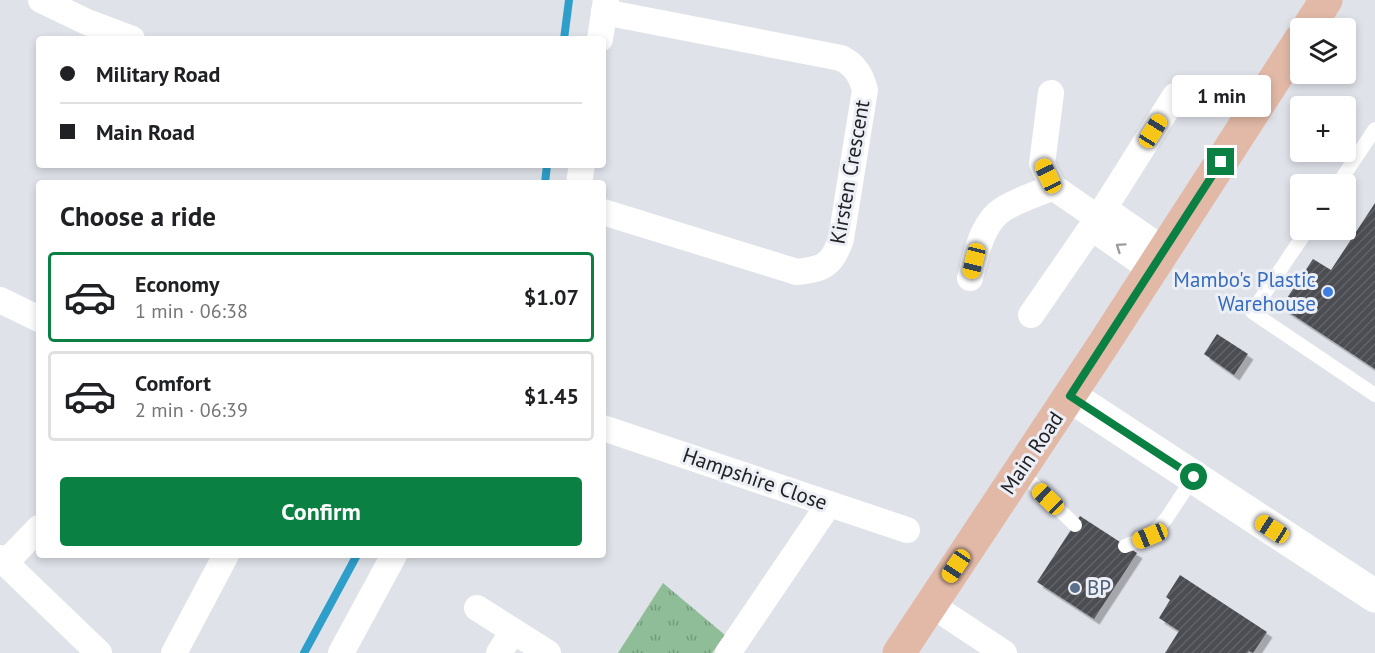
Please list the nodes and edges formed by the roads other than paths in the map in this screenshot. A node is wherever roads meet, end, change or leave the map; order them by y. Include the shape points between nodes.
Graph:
1 (41, 0) edge
2 (1326, 0) edge
3 (605, 6) edge
4 (1314, 18) edge
5 (124, 36) edge
6 (600, 36) edge
7 (1290, 55) edge
8 (1051, 93) dead end
9 (1175, 96) dead end
10 (1375, 129) edge
11 (1345, 174) edge
12 (1053, 187) junction
13 (606, 213) edge
14 (1098, 218) junction
15 (1300, 240) edge
16 (1158, 260) junction
17 (970, 278) dead end
18 (0, 300) edge
19 (1031, 315) dead end
20 (36, 318) edge
21 (1070, 396) junction
22 (1375, 396) edge
23 (606, 429) edge
24 (1020, 471) junction
25 (1194, 477) junction
26 (829, 504) junction
27 (1075, 525) dead end
28 (907, 530) dead end
29 (36, 531) edge
30 (1125, 546) dead end
31 (224, 558) edge
32 (392, 558) edge
33 (2, 560) edge
34 (1375, 596) edge
35 (930, 604) junction
36 (477, 608) dead end
37 (513, 631) junction
38 (99, 653) edge
39 (174, 653) edge
40 (341, 653) edge
41 (498, 653) edge
42 (548, 653) edge
43 (728, 653) edge
44 (899, 653) edge
45 (1004, 653) edge

1 - 5 street
2 - 4 main road
3 - 6 street
3 - 13 street, Kirsten Crescent via 841,58 856,70 865,90 841,239 826,265 796,272
7 - 16 main road, Main Road
8 - 12 street via 1042,164
9 - 14 street
10 - 11 lane
12 - 14 street
12 - 17 street via 1003,209 988,225 978,245
14 - 16 street via 1102,235
14 - 19 street
15 - 22 lane via 1252,312
16 - 21 main road, Main Road
18 - 20 street
21 - 24 main road, Main Road
21 - 25 main road
23 - 26 street, Hampshire Close
24 - 27 lane
24 - 35 main road, Main Road
25 - 30 lane via 1150,536
25 - 34 main road
26 - 28 street, Hampshire Close
26 - 43 street
29 - 33 street
31 - 39 street
32 - 40 street
33 - 38 street
35 - 44 main road, Main Road
35 - 45 street
36 - 37 street
37 - 41 street
37 - 42 street

